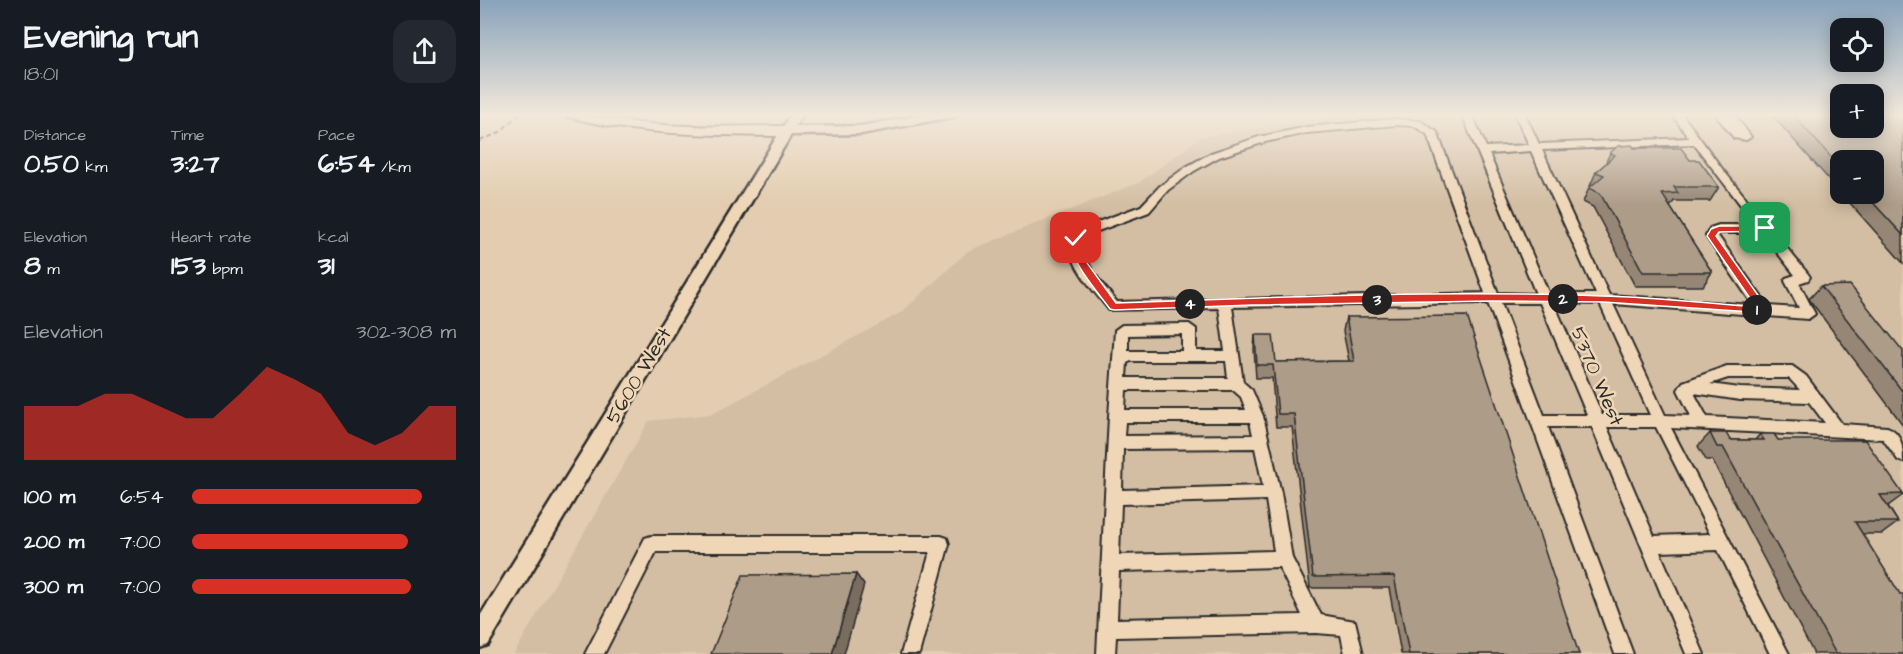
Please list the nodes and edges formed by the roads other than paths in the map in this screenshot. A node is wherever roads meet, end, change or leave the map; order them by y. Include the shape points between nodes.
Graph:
1 (778, 145) edge
2 (1246, 145) edge
3 (1437, 145) edge
4 (1479, 145) edge
5 (1533, 145) edge
6 (1589, 145) edge
7 (1700, 145) edge
8 (1535, 149) junction
9 (1482, 151) junction
10 (1765, 228) junction
11 (1492, 298) junction
12 (1545, 299) junction
13 (1603, 299) junction
14 (1225, 303) junction
15 (1764, 311) junction
16 (1190, 356) junction
17 (1232, 356) junction
18 (1120, 360) junction
19 (1118, 384) junction
20 (1236, 384) junction
21 (1688, 386) junction
22 (1813, 396) junction
23 (1116, 416) junction
24 (1256, 416) junction
25 (1596, 420) junction
26 (1540, 421) junction
27 (1660, 421) junction
28 (1702, 423) junction
29 (1838, 430) junction
30 (1262, 441) junction
31 (1116, 443) junction
32 (1903, 455) edge
33 (1273, 493) junction
34 (1113, 497) junction
35 (1723, 542) junction
36 (1648, 544) junction
37 (1284, 559) junction
38 (1110, 563) junction
39 (1316, 624) junction
40 (1107, 628) junction
41 (480, 637) edge
42 (594, 654) edge
43 (910, 654) edge
44 (1106, 654) edge
45 (1354, 654) edge
46 (1624, 654) edge
47 (1695, 654) edge
48 (1779, 654) edge

1 - 41 main road, 5600 West
2 - 14 street via 1190,169 1164,188 1145,209 1076,238 1078,257 1114,307
3 - 11 street
4 - 9 street, 5370 West
5 - 8 street
6 - 8 street
7 - 10 street
8 - 9 street
8 - 13 street
9 - 12 street, 5370 West
10 - 15 street via 1719,229 1712,236
10 - 15 street via 1804,277 1791,281 1808,314
11 - 12 street
11 - 14 street
11 - 26 street
12 - 13 street
12 - 25 street, 5370 West
13 - 15 street
13 - 27 street
14 - 17 street
16 - 17 street
16 - 18 street via 1130,356
16 - 18 street via 1189,329 1122,330
17 - 20 street
18 - 19 street
19 - 20 street
19 - 23 street
20 - 24 street via 1247,394
21 - 22 street via 1740,394
21 - 22 street via 1727,372 1787,371 1797,376
21 - 28 street via 1685,390
22 - 29 street
23 - 24 street
23 - 31 street
24 - 30 street
25 - 26 street
25 - 27 street
25 - 36 street, 5370 West
26 - 46 street
27 - 28 street
27 - 35 street
28 - 29 street
29 - 32 street via 1887,433
30 - 31 street
30 - 33 street
31 - 34 street
33 - 34 street
33 - 37 street
34 - 38 street
35 - 36 street
35 - 48 street
36 - 47 street, 5370 West
37 - 38 street
37 - 39 street
38 - 40 street
39 - 40 street
39 - 45 street via 1350,627
40 - 44 street
42 - 43 street via 651,544 941,544

